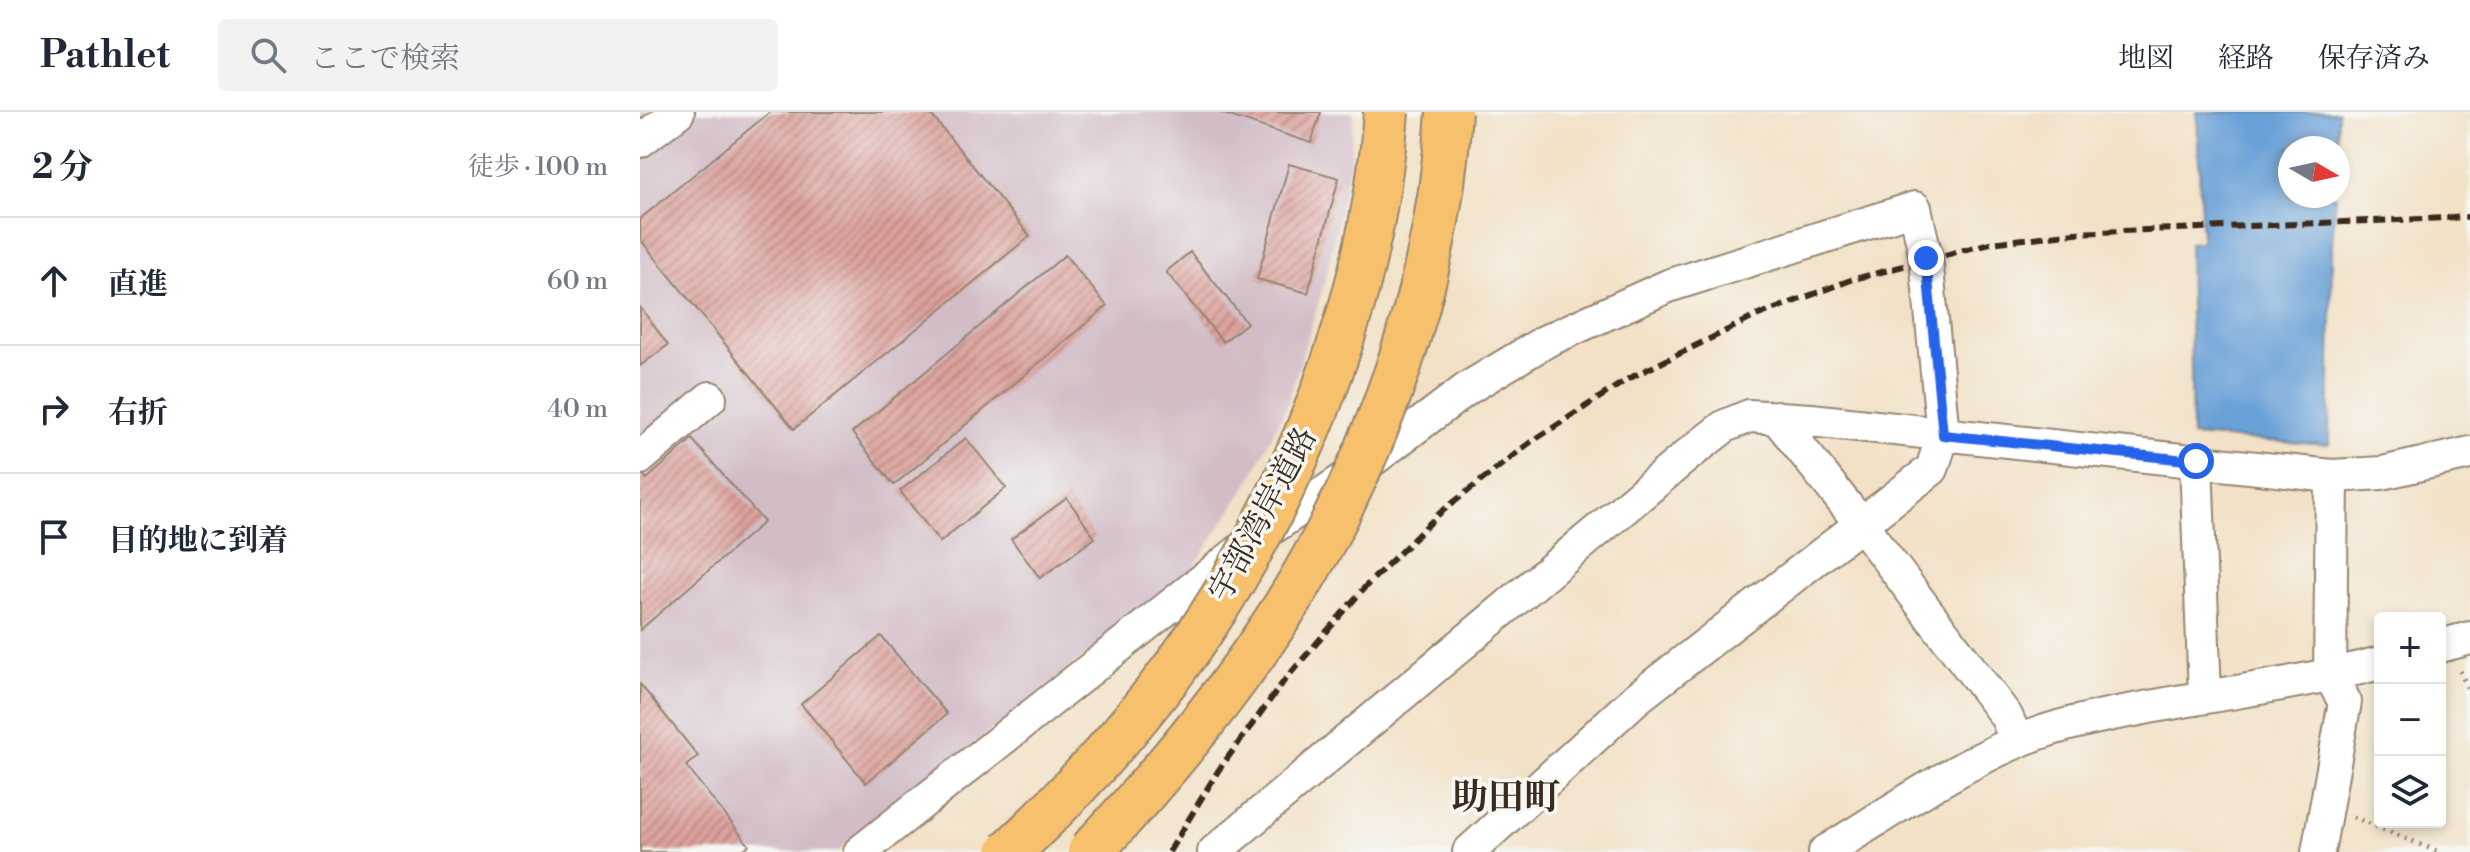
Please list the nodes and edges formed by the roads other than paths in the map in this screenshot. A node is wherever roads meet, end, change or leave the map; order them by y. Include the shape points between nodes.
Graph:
1 (1386, 112) edge
2 (1449, 112) edge
3 (710, 398) dead end
4 (1776, 417) junction
5 (1943, 435) junction
6 (2470, 453) edge
7 (640, 458) edge
8 (2196, 461) junction
9 (2332, 476) junction
10 (1861, 524) junction
11 (2470, 638) edge
12 (2446, 644) edge
13 (2374, 665) edge
14 (2330, 676) junction
15 (2205, 696) junction
16 (2017, 741) junction
17 (860, 852) edge
18 (1009, 852) edge
19 (1090, 852) edge
20 (1214, 852) edge
21 (1469, 852) edge
22 (1825, 852) edge
23 (2318, 852) edge

1 - 18 highway, 宇部湾岸道路, bridge via 1376,202 1349,316 1309,429 1260,529 1205,622 1140,713
2 - 19 highway, 宇部湾岸道路, bridge via 1442,185 1418,299 1381,410 1338,510 1285,607 1226,692
3 - 7 street
4 - 5 street
4 - 10 street
4 - 20 street via 1749,416 1725,426
5 - 8 street
5 - 10 street via 1932,469
5 - 17 street via 1926,258 1915,208 1668,286 1546,341 1468,388 1247,545
6 - 9 street via 2382,473
8 - 9 street
8 - 15 street
9 - 14 street
10 - 16 street via 2006,716
10 - 21 street via 1637,698
11 - 12 street
13 - 14 street
14 - 15 street
14 - 23 street via 2345,702
15 - 16 street via 2088,719
16 - 22 street

